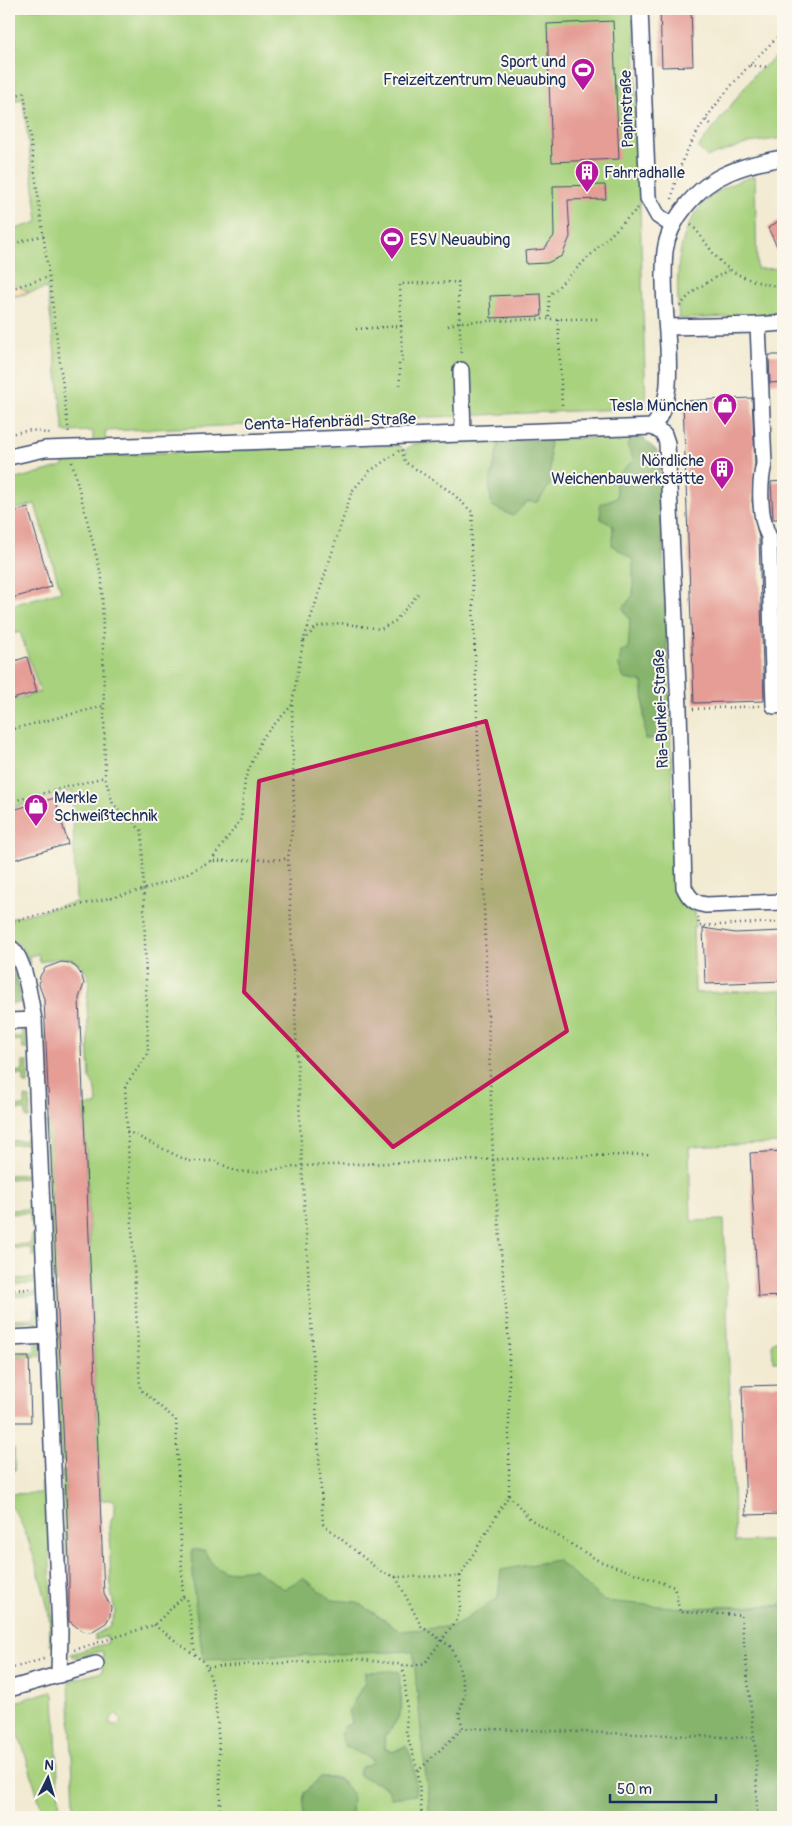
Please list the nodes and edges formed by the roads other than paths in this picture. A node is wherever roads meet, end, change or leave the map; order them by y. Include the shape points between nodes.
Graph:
1 (640, 9) edge
2 (783, 158) edge
3 (674, 222) junction
4 (783, 323) edge
5 (758, 324) junction
6 (667, 327) junction
7 (461, 370) road end
8 (653, 427) junction
9 (462, 433) junction
10 (9, 457) edge
11 (779, 705) edge
12 (783, 902) edge
13 (9, 947) edge
14 (34, 1020) junction
15 (9, 1021) edge
16 (48, 1336) junction
17 (9, 1338) edge
18 (96, 1664) dead end
19 (59, 1675) junction
20 (9, 1689) edge

1 - 3 street, Papinstraße via 647,87 648,198 658,216
2 - 3 street via 727,173 706,187
3 - 6 street via 665,250
4 - 5 street
5 - 6 street
5 - 11 street via 764,464 761,476 764,526 769,537
6 - 8 street via 670,388 662,413
7 - 9 street
8 - 9 street, Centa-Hafenbrädl-Straße
8 - 12 street, Ria-Burkei-Straße via 664,434 667,443 684,887 688,896 706,905
9 - 10 street, Centa-Hafenbrädl-Straße via 402,442 99,447 69,442
13 - 14 street via 17,953
14 - 15 street
14 - 16 street
16 - 17 street
16 - 19 street
18 - 19 street
19 - 20 street

